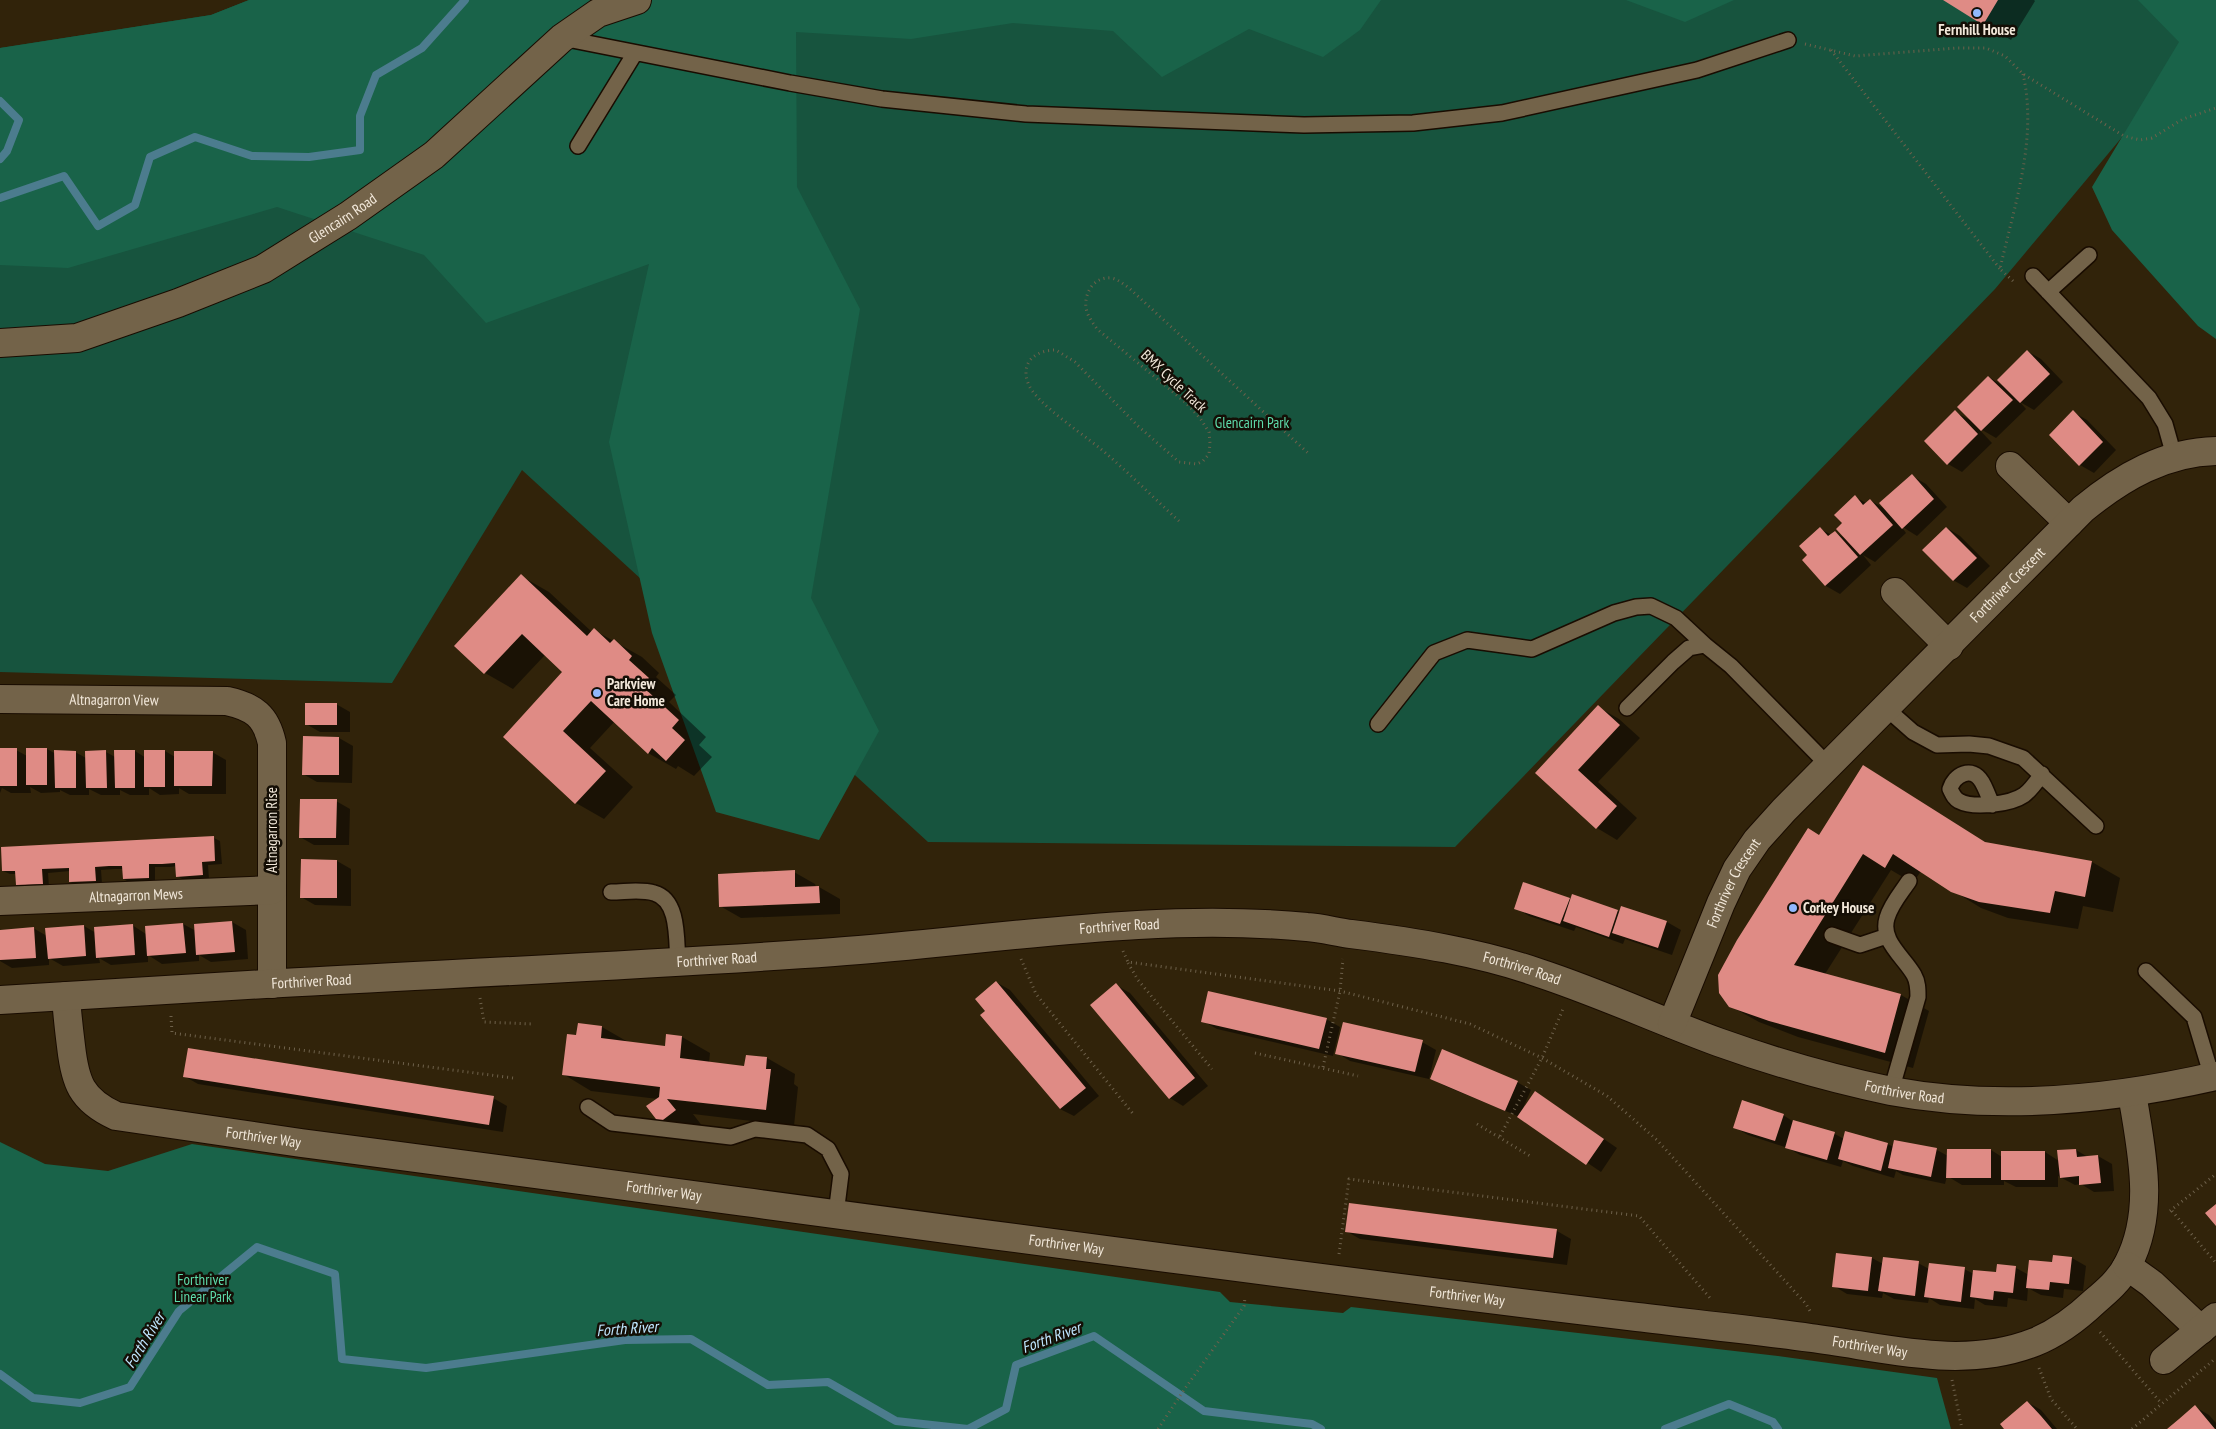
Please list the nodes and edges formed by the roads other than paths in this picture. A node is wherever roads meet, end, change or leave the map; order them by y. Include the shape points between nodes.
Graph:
1 (637, 0) edge
2 (562, 38) junction
3 (1788, 40) road end
4 (635, 53) junction
5 (578, 146) dead end
6 (2089, 255) dead end
7 (2033, 276) road end
8 (2048, 292) junction
9 (0, 343) edge
10 (2216, 451) edge
11 (2174, 456) junction
12 (2010, 466) dead end
13 (2069, 523) junction
14 (1895, 592) dead end
15 (1705, 645) junction
16 (1949, 646) junction
17 (0, 699) edge
18 (227, 701) joint
19 (1627, 708) dead end
20 (1887, 709) junction
21 (1378, 724) dead end
22 (1829, 766) junction
23 (2042, 774) junction
24 (1992, 804) dead end
25 (2096, 826) dead end
26 (1909, 881) dead end
27 (272, 890) junction
28 (611, 892) dead end
29 (0, 901) edge
30 (1832, 935) dead end
31 (1887, 936) junction
32 (678, 963) junction
33 (2146, 971) dead end
34 (272, 984) junction
35 (66, 996) junction
36 (0, 1000) edge
37 (1672, 1024) junction
38 (2214, 1076) edge
39 (1891, 1091) junction
40 (2132, 1093) junction
41 (588, 1106) dead end
42 (836, 1214) junction
43 (2127, 1266) junction
44 (2208, 1324) edge
45 (2164, 1360) dead end

1 - 2 street, Glencairn Road via 598,13
2 - 4 lane
2 - 9 street, Glencairn Road via 434,155 348,216 263,269 77,338
3 - 4 lane via 1697,70 1502,113 1413,123 1304,125 1026,114 882,99
4 - 5 lane
6 - 8 lane
7 - 8 lane
8 - 11 lane via 2149,398 2165,424
10 - 11 street, Forthriver Crescent
11 - 13 street, Forthriver Crescent via 2108,488
12 - 13 street
13 - 16 street, Forthriver Crescent
14 - 16 street
15 - 19 lane via 1689,648
15 - 21 lane via 1676,618 1651,606 1614,613 1532,649 1466,640 1434,653
15 - 22 lane via 1731,666
16 - 20 street, Forthriver Crescent
17 - 18 street, Altnagarron View
18 - 27 street, Altnagarron Rise via 253,710 269,730 272,743
20 - 22 street, Forthriver Crescent
20 - 23 lane via 1924,739 1937,745 1989,746 2023,758
22 - 37 street, Forthriver Crescent via 1764,833 1737,869
23 - 24 lane via 2024,795 2009,802
23 - 25 lane
26 - 31 lane via 1886,920
27 - 29 street, Altnagarron Mews
27 - 34 street, Altnagarron Rise
28 - 32 lane via 655,893 665,899 672,909
30 - 31 lane via 1860,945
31 - 39 lane via 1918,987 1918,997
32 - 34 street, Forthriver Road
32 - 37 street, Forthriver Road via 1202,922 1307,927 1460,952 1533,970
33 - 38 lane via 2194,1017
34 - 35 street, Forthriver Road
35 - 36 street, Forthriver Road
35 - 42 street, Forthriver Way via 78,1085 94,1104 116,1116
37 - 39 street, Forthriver Road via 1774,1061
38 - 40 street, Forthriver Road
39 - 40 street, Forthriver Road via 1963,1099 2013,1100
40 - 43 street, Forthriver Way via 2142,1144 2145,1184 2138,1239
41 - 42 lane via 612,1123 731,1137 755,1129 807,1135 828,1149 841,1174
42 - 43 street, Forthriver Way via 1917,1354 1990,1353 2030,1344 2054,1334 2084,1312 2114,1284
43 - 44 street
44 - 45 street

